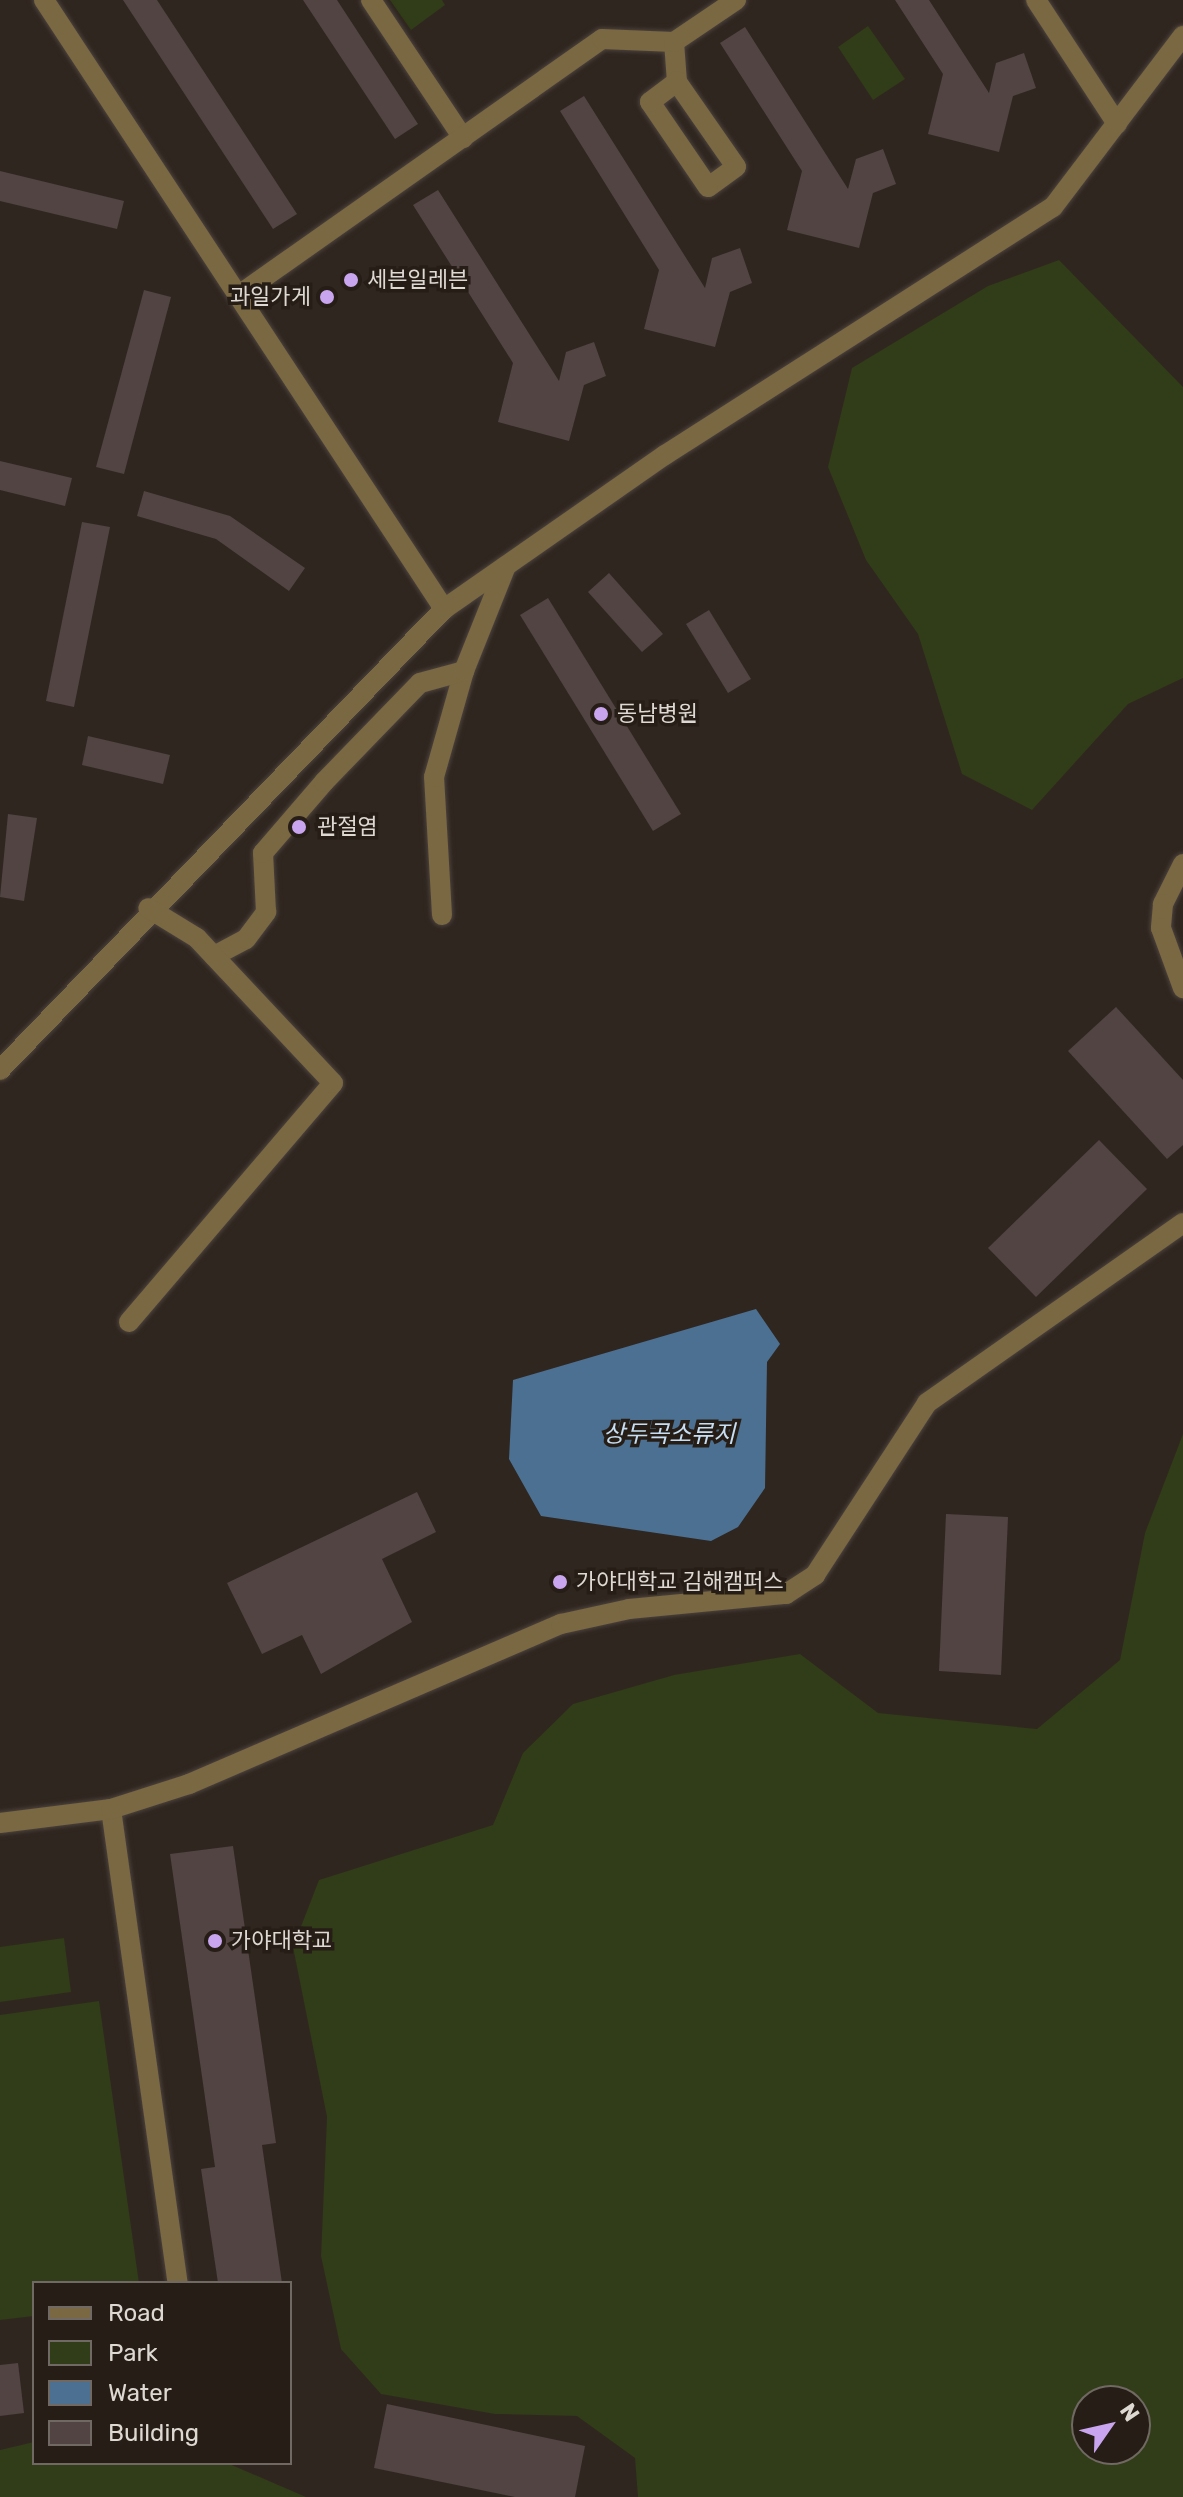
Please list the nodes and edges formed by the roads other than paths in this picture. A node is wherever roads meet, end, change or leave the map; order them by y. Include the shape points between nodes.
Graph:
1 (44, 0) edge
2 (371, 0) edge
3 (736, 0) edge
4 (1036, 0) edge
5 (1183, 36) edge
6 (674, 42) junction
7 (677, 82) junction
8 (1117, 124) junction
9 (463, 138) junction
10 (239, 295) junction
11 (506, 566) junction
12 (444, 609) junction
13 (464, 671) junction
14 (1183, 864) edge
15 (148, 908) junction
16 (442, 915) dead end
17 (214, 956) junction
18 (1183, 988) edge
19 (0, 1070) edge
20 (1183, 1223) edge
21 (129, 1322) dead end
22 (111, 1809) junction
23 (0, 1823) edge
24 (178, 2281) edge

1 - 10 street
2 - 9 street
3 - 6 street
4 - 8 street
5 - 8 street
6 - 7 street
6 - 9 street via 602,39
7 - 7 street via 736,167 708,187 650,102
8 - 11 street via 1053,207
9 - 10 street
10 - 12 street
11 - 12 street
11 - 13 street
12 - 15 street
13 - 16 street via 434,777
13 - 17 street via 420,683 324,782 263,853 266,912 246,939
14 - 18 street via 1163,904 1161,928
15 - 17 street
15 - 19 street
17 - 21 street via 333,1083
20 - 22 street via 927,1403 815,1575 786,1594 629,1609 561,1624 189,1784
22 - 23 street
22 - 24 street

